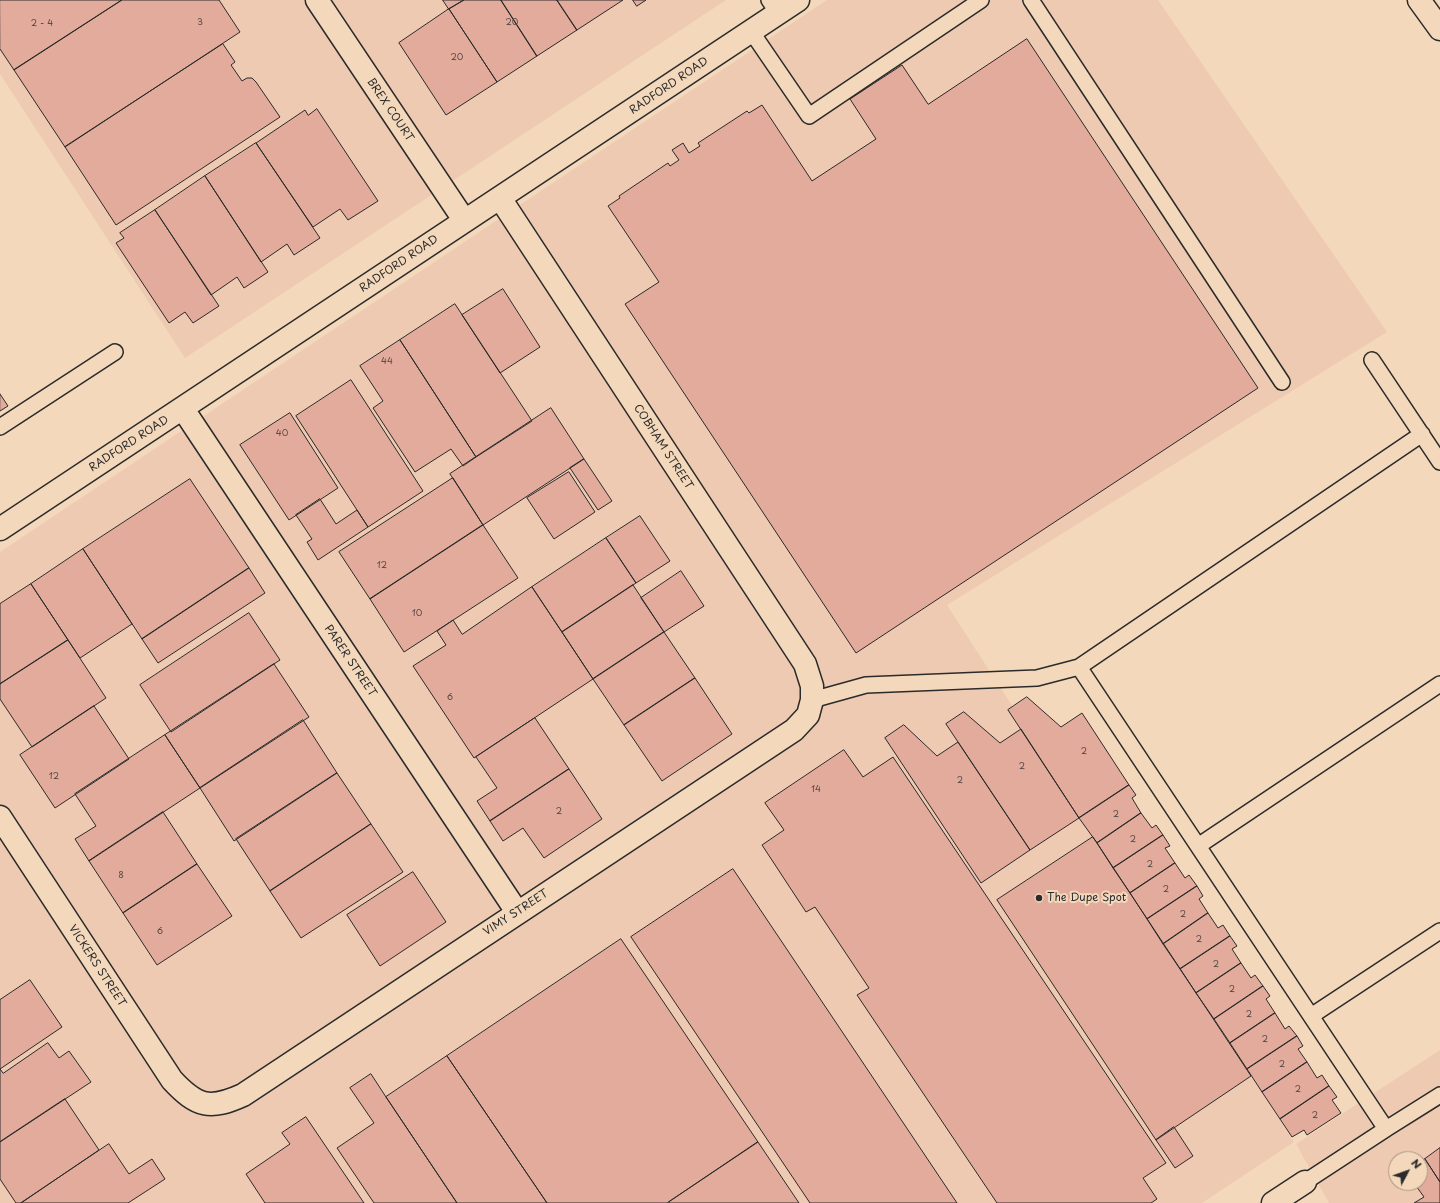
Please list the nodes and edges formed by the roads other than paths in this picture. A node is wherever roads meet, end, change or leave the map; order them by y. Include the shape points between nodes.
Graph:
1 (317, 0) edge
2 (798, 0) edge
3 (981, 0) edge
4 (1031, 0) edge
5 (1419, 0) edge
6 (774, 7) edge
7 (1440, 29) edge
8 (752, 31) junction
9 (500, 198) junction
10 (464, 220) junction
11 (115, 352) dead end
12 (1372, 360) dead end
13 (1282, 382) dead end
14 (183, 409) junction
15 (0, 427) edge
16 (1422, 434) junction
17 (1440, 462) edge
18 (0, 529) edge
19 (1080, 667) junction
20 (1440, 684) edge
21 (812, 700) junction
22 (0, 817) edge
23 (1198, 846) junction
24 (517, 912) junction
25 (1440, 931) edge
26 (1311, 1016) junction
27 (1440, 1095) edge
28 (204, 1104) joint
29 (1386, 1129) junction
30 (1305, 1182) joint
31 (1273, 1203) edge

1 - 10 street, BREX COURT
2 - 6 street, RADFORD ROAD
3 - 8 lane via 809,116
4 - 13 lane
5 - 7 street
6 - 8 street, RADFORD ROAD
8 - 9 street, RADFORD ROAD
9 - 10 street, RADFORD ROAD
9 - 21 street, COBHAM STREET via 805,664 812,686
10 - 14 street, RADFORD ROAD
11 - 15 lane
12 - 16 lane
14 - 18 street, RADFORD ROAD
14 - 24 street, PARER STREET
16 - 17 lane
16 - 19 lane
19 - 21 lane via 1037,678 866,685
19 - 23 lane
20 - 23 lane
21 - 24 street, VIMY STREET via 808,715 794,730
22 - 28 street, VICKERS STREET via 172,1080 186,1095
23 - 26 lane
24 - 28 street, VIMY STREET via 243,1095 225,1103
25 - 26 lane
26 - 29 lane
27 - 29 lane
29 - 30 lane
30 - 31 street

